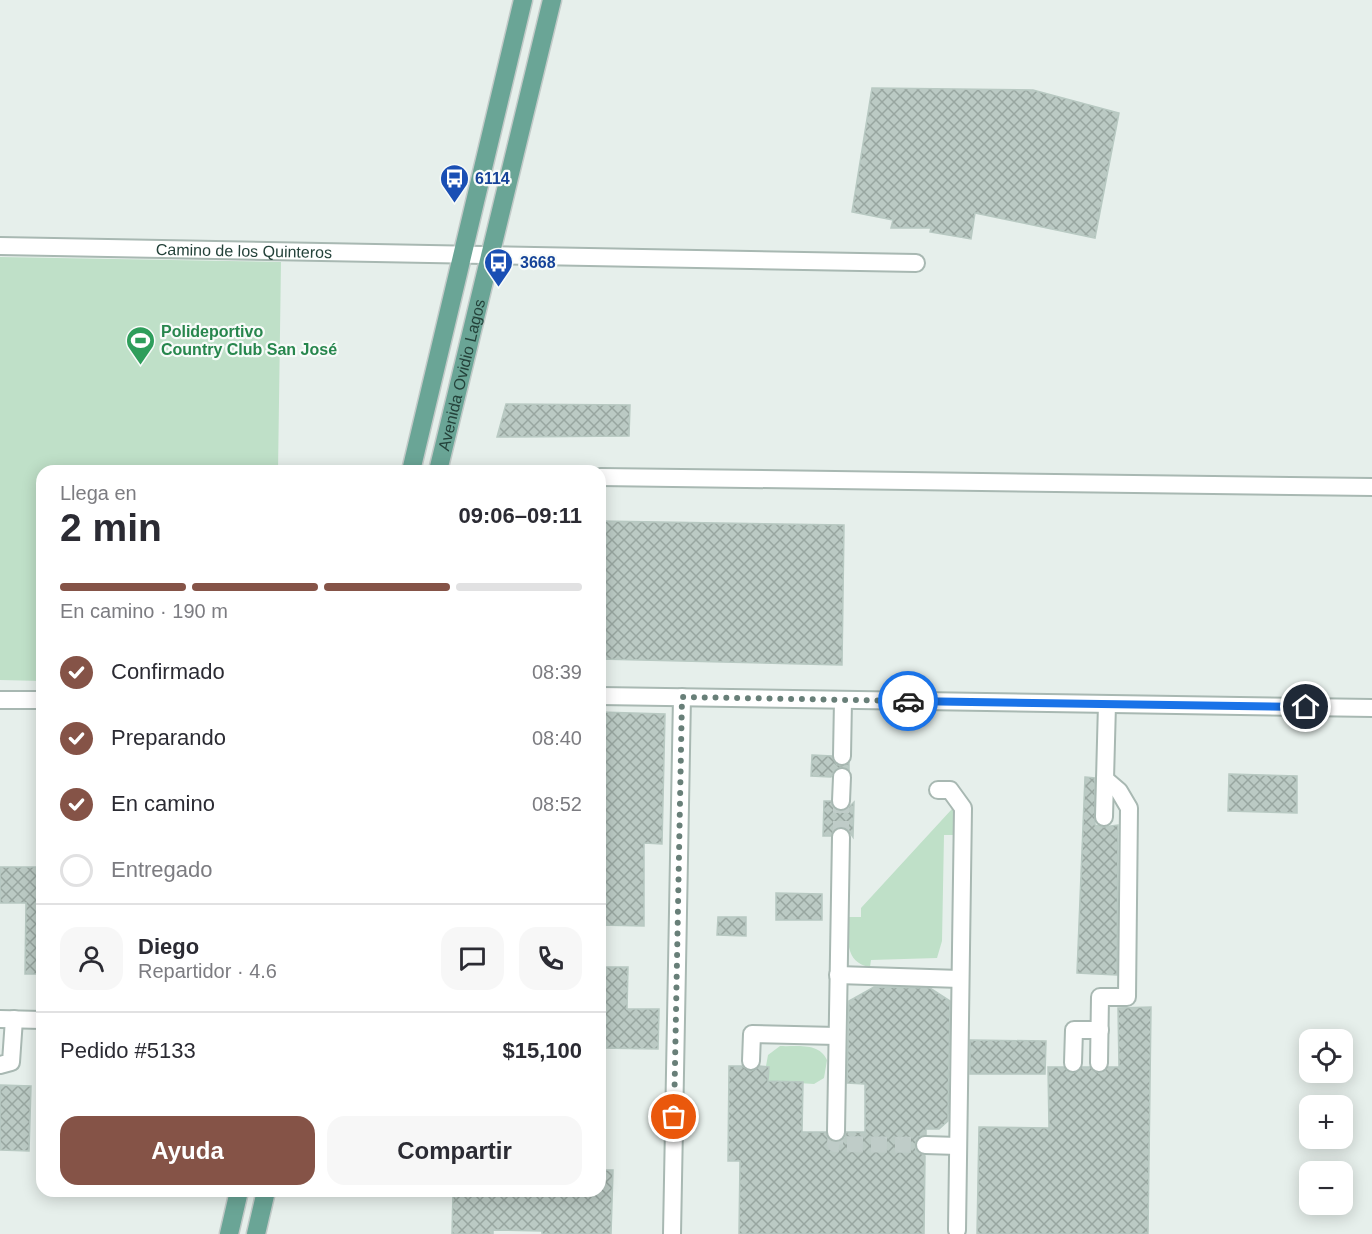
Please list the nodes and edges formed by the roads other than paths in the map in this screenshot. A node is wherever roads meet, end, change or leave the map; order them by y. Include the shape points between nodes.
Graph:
1 (523, 0) edge
2 (552, 0) edge
3 (0, 246) edge
4 (463, 254) junction
5 (490, 256) junction
6 (916, 263) dead end
7 (412, 465) edge
8 (439, 465) edge
9 (606, 477) edge
10 (1372, 487) edge
11 (606, 696) edge
12 (682, 697) junction
13 (0, 700) edge
14 (36, 700) edge
15 (843, 700) junction
16 (1107, 704) junction
17 (1372, 708) edge
18 (842, 756) dead end
19 (842, 777) dead end
20 (1105, 779) junction
21 (938, 790) dead end
22 (842, 801) tunnel mouth
23 (1104, 817) dead end
24 (841, 837) tunnel mouth
25 (838, 975) junction
26 (960, 979) junction
27 (7, 1019) edge
28 (36, 1020) edge
29 (1100, 1030) junction
30 (837, 1036) junction
31 (751, 1061) dead end
32 (1073, 1063) dead end
33 (1099, 1063) dead end
34 (0, 1065) edge
35 (836, 1132) dead end
36 (926, 1145) tunnel mouth
37 (958, 1146) junction
38 (238, 1197) edge
39 (265, 1197) edge
40 (957, 1230) dead end
41 (229, 1234) edge
42 (256, 1234) edge
43 (672, 1234) edge

1 - 4 main road, Avenida Ovidio Lagos
2 - 5 main road, Avenida Ovidio Lagos
3 - 4 street, Camino de los Quinteros
4 - 5 street, Camino de los Quinteros
4 - 7 main road, Avenida Ovidio Lagos
5 - 6 street, Camino de los Quinteros
5 - 8 main road, Avenida Ovidio Lagos
9 - 10 street
11 - 12 street
12 - 15 street
12 - 43 street
13 - 14 street
15 - 16 street
15 - 18 street
16 - 17 street
16 - 20 street
19 - 22 street
20 - 23 street
20 - 29 street via 1119,791 1129,808 1129,869 1126,997 1100,997
21 - 26 street via 950,790 963,808
24 - 25 street
25 - 26 street
25 - 30 street
26 - 37 street
27 - 28 street
27 - 34 street via 11,1062
29 - 32 street via 1074,1030
29 - 33 street
30 - 31 street via 752,1034
30 - 35 street
36 - 37 street
37 - 40 street
38 - 41 main road
39 - 42 main road

